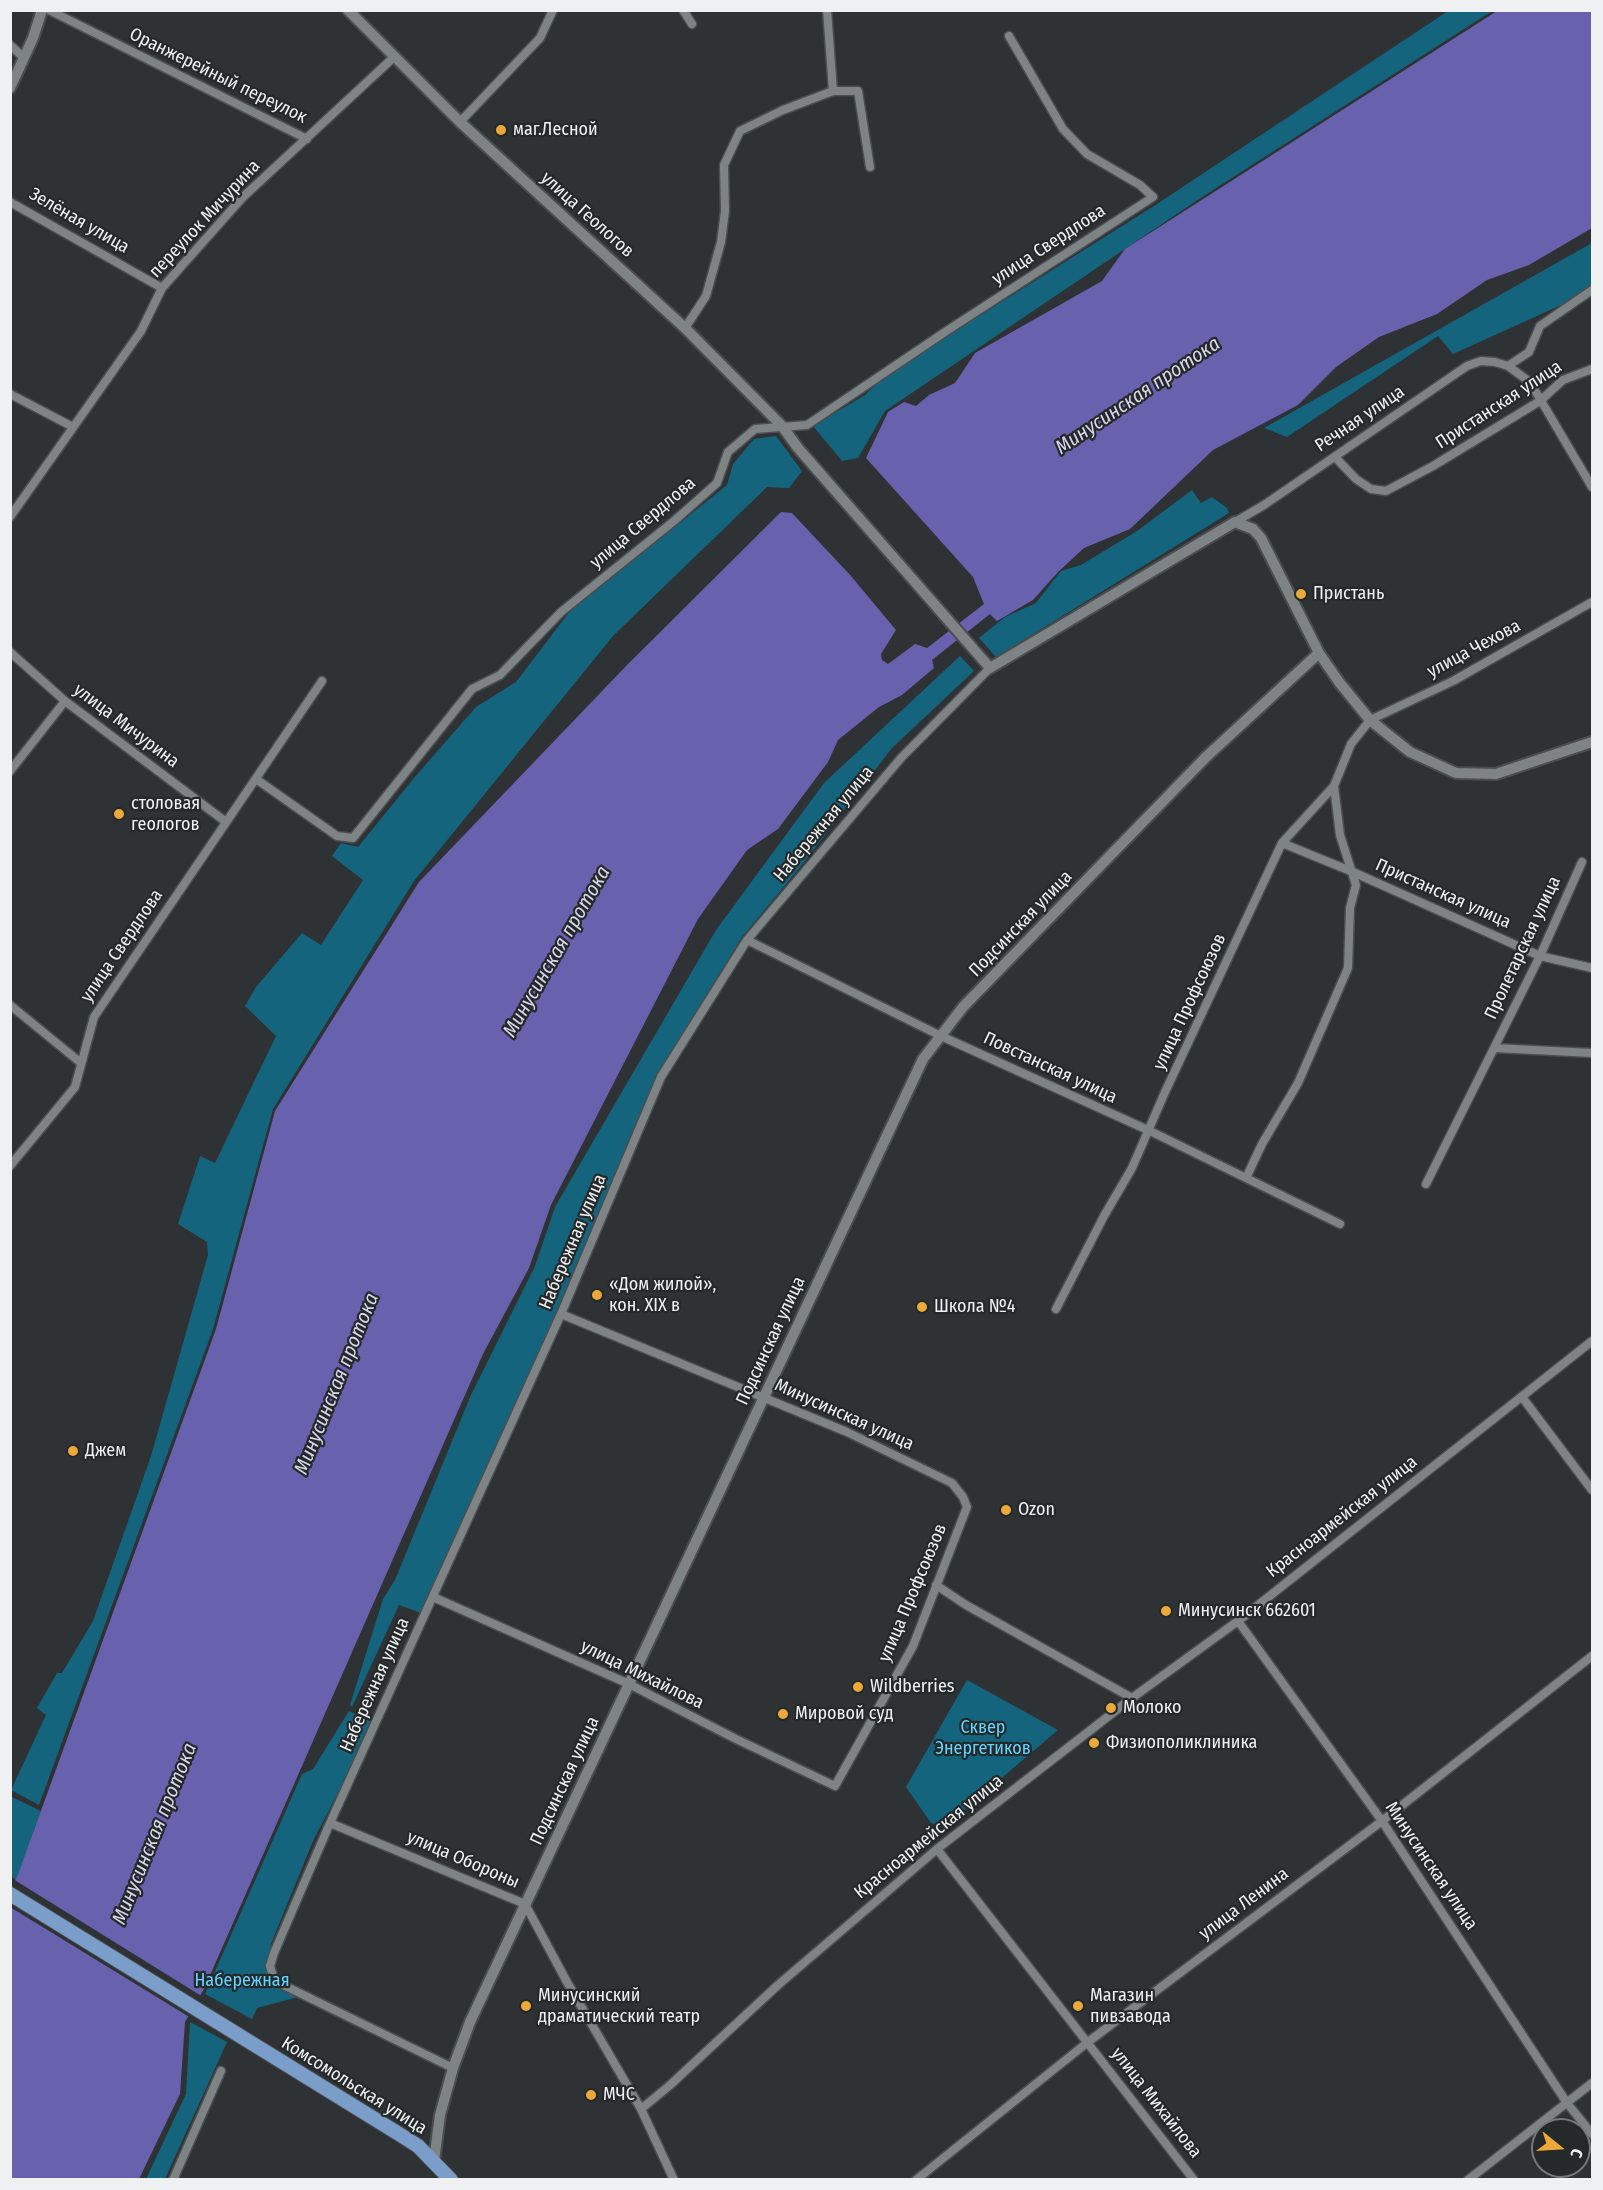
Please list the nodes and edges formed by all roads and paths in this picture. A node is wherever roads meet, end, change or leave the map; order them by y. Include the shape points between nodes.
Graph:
1 (42, 10) edge
2 (49, 10) edge
3 (348, 10) edge
4 (553, 10) edge
5 (683, 10) edge
6 (826, 10) edge
7 (692, 24) dead end
8 (1009, 36) dead end
9 (10, 45) edge
10 (23, 57) junction
11 (394, 57) junction
12 (10, 88) edge
13 (833, 90) junction
14 (460, 122) junction
15 (307, 139) junction
16 (870, 167) dead end
17 (10, 202) edge
18 (162, 288) junction
19 (1593, 290) edge
20 (685, 328) junction
21 (1508, 366) junction
22 (1593, 369) edge
23 (10, 394) edge
24 (1540, 400) junction
25 (783, 426) junction
26 (73, 427) junction
27 (1335, 457) junction
28 (1593, 487) edge
29 (10, 517) edge
30 (1234, 522) junction
31 (1593, 602) edge
32 (10, 652) edge
33 (1319, 653) junction
34 (990, 668) junction
35 (322, 681) dead end
36 (65, 701) junction
37 (1370, 720) junction
38 (1593, 742) edge
39 (10, 771) edge
40 (256, 779) junction
41 (1334, 786) junction
42 (226, 822) junction
43 (1282, 843) junction
44 (1582, 862) dead end
45 (1353, 872) junction
46 (747, 940) junction
47 (1540, 956) junction
48 (1593, 968) edge
49 (10, 1005) edge
50 (941, 1036) junction
51 (1495, 1048) junction
52 (1593, 1053) edge
53 (81, 1063) junction
54 (1150, 1131) junction
55 (10, 1166) edge
56 (1246, 1178) junction
57 (1426, 1184) dead end
58 (1340, 1224) dead end
59 (1056, 1309) dead end
60 (561, 1314) junction
61 (1593, 1341) edge
62 (1522, 1397) junction
63 (764, 1398) junction
64 (1593, 1490) edge
65 (967, 1507) joint
66 (936, 1585) junction
67 (433, 1597) junction
68 (1238, 1621) junction
69 (1593, 1656) edge
70 (629, 1684) junction
71 (1132, 1698) junction
72 (835, 1786) joint
73 (1382, 1821) junction
74 (330, 1822) junction
75 (937, 1850) junction
76 (10, 1894) edge
77 (525, 1904) junction
78 (1088, 2042) junction
79 (453, 2068) junction
80 (221, 2071) dead end
81 (1593, 2083) edge
82 (1567, 2103) junction
83 (641, 2109) junction
84 (1593, 2134) edge
85 (434, 2161) junction
86 (173, 2180) edge
87 (451, 2180) edge
88 (674, 2180) edge
89 (916, 2180) edge
90 (1194, 2180) edge
91 (1468, 2180) edge

1 - 10 street
2 - 15 street, Оранжерейный переулок
3 - 11 street, улица Геологов
4 - 14 street via 540,38
5 - 7 street
6 - 13 street
8 - 25 street, улица Свердлова via 1063,129 1087,154 1140,184 1153,197 807,425
9 - 10 street
10 - 12 street
11 - 14 street, улица Геологов
11 - 15 street, переулок Мичурина
13 - 16 street via 858,91
13 - 20 street via 740,131 724,165 721,242 706,296
14 - 20 street, улица Геологов
15 - 18 street, переулок Мичурина via 242,198
17 - 18 street, Зелёная улица
18 - 26 street, переулок Мичурина via 141,331
19 - 21 street via 1540,326 1529,352
20 - 25 street, улица Геологов
21 - 24 street via 1530,382
21 - 27 street, Речная улица via 1481,361 1467,366
22 - 24 street, Пристанская улица via 1563,380
23 - 26 street
24 - 27 street, Пристанская улица via 1386,492 1371,489 1356,479
24 - 28 street
25 - 34 street, улица Геологов
25 - 40 street, улица Свердлова via 755,429 728,452 717,483 561,612 500,675 472,689 353,838 337,836
26 - 29 street, переулок Мичурина
27 - 30 street, Речная улица
30 - 33 street via 1253,529 1261,538
30 - 34 street, Набережная улица
31 - 37 street, улица Чехова via 1454,681
32 - 36 street, улица Мичурина
33 - 37 street
33 - 50 street, Подсинская улица via 1206,757 963,1007
34 - 46 street, Набережная улица via 901,758
35 - 40 street, улица Свердлова
36 - 39 street
36 - 42 street, улица Мичурина
37 - 38 street via 1410,752 1456,773 1497,774
37 - 41 street, улица Профсоюзов via 1351,744
40 - 42 street, улица Свердлова
41 - 43 street, улица Профсоюзов
41 - 45 street via 1340,835
42 - 53 street, улица Свердлова via 94,1017
43 - 45 street, Пристанская улица
43 - 54 street, улица Профсоюзов
44 - 47 street, Пролетарская улица
45 - 47 street, Пристанская улица
45 - 56 street via 1356,885 1350,908 1348,968 1298,1083
46 - 50 street, Повстанская улица
46 - 60 street, Набережная улица via 661,1077
47 - 48 street, Пристанская улица
47 - 51 street, Пролетарская улица
49 - 53 street
50 - 54 street, Повстанская улица
50 - 63 street, Подсинская улица via 923,1059
51 - 52 street, Пролетарская улица
51 - 57 street, Пролетарская улица
53 - 55 street, улица Свердлова via 75,1087
54 - 56 street, Повстанская улица
54 - 59 street, улица Профсоюзов
56 - 58 street, Повстанская улица
60 - 63 street, Минусинская улица
60 - 67 street, Набережная улица
61 - 62 street, Красноармейская улица
62 - 64 street
62 - 68 street, Красноармейская улица
63 - 65 street, Минусинская улица via 847,1432 952,1483
63 - 70 street, Подсинская улица
65 - 66 street, улица Профсоюзов
66 - 71 street
66 - 72 street, улица Профсоюзов via 913,1646
67 - 70 street, улица Михайлова
67 - 74 street, Набережная улица
68 - 71 street, Красноармейская улица
68 - 73 street, Минусинская улица
69 - 73 street, улица Ленина
70 - 72 street, улица Михайлова
70 - 77 street, Подсинская улица
71 - 75 street, Красноармейская улица
73 - 78 street, улица Ленина
73 - 82 street, Минусинская улица
74 - 77 street, улица Обороны
74 - 79 street, Набережная улица via 274,1953 270,1966 273,1976 279,1983
75 - 78 street, улица Михайлова
75 - 83 street, Красноармейская улица via 778,1985
76 - 85 main road, Комсомольская улица via 399,2134
77 - 79 street, Подсинская улица
77 - 83 street, улица Обороны
78 - 89 street, улица Ленина
78 - 90 street, улица Михайлова
79 - 85 street, Подсинская улица via 440,2115
80 - 86 street
81 - 82 street
82 - 84 street, Минусинская улица
82 - 91 street
83 - 88 street, улица Обороны
85 - 87 main road, Комсомольская улица

